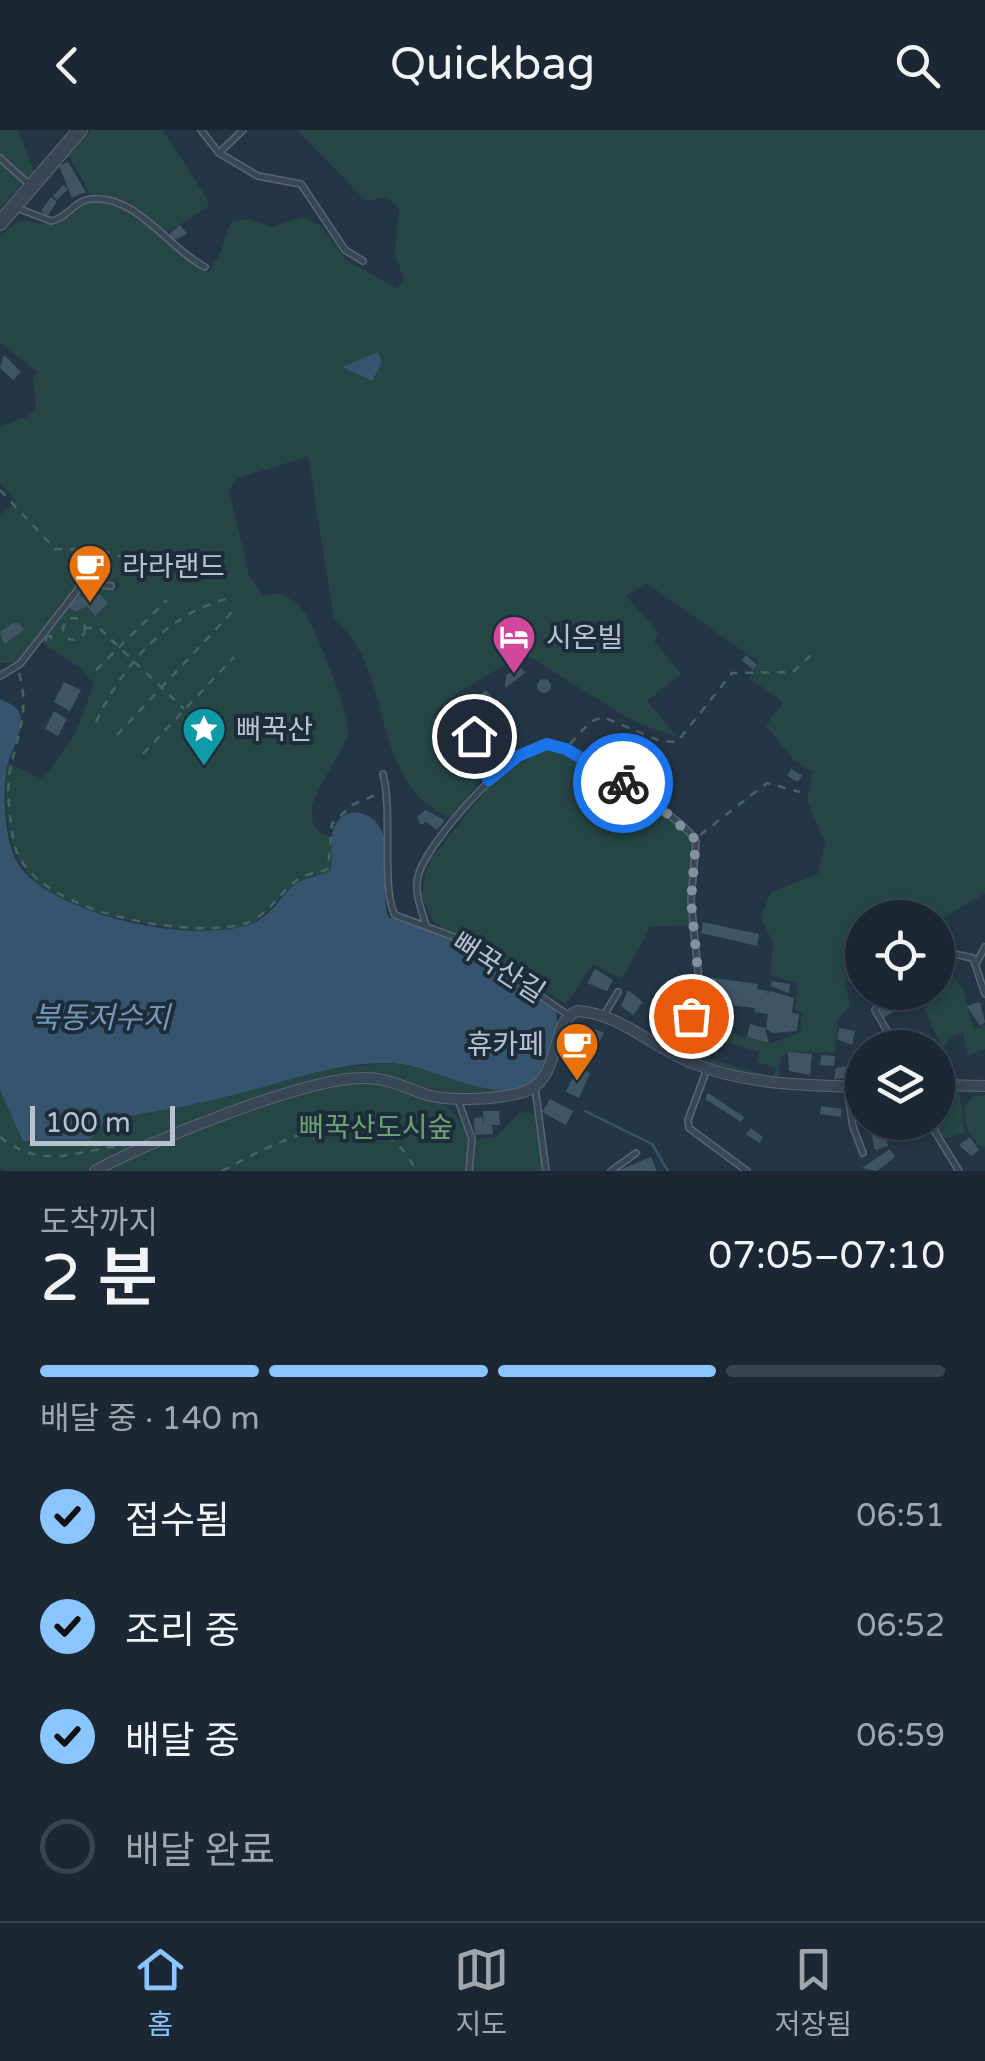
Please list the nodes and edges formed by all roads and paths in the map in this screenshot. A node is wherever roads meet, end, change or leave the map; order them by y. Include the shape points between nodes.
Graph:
1 (80, 130) edge
2 (201, 130) edge
3 (243, 130) edge
4 (219, 152) junction
5 (0, 158) edge
6 (32, 187) junction
7 (14, 207) junction
8 (0, 223) edge
9 (363, 261) dead end
10 (204, 267) dead end
11 (0, 490) edge
12 (87, 548) junction
13 (143, 563) dead end
14 (86, 582) junction
15 (111, 586) dead end
16 (231, 598) dead end
17 (167, 600) dead end
18 (232, 612) dead end
19 (87, 616) dead end
20 (82, 622) junction
21 (84, 628) junction
22 (64, 633) junction
23 (52, 638) dead end
24 (120, 648) junction
25 (814, 652) dead end
26 (234, 657) dead end
27 (134, 662) junction
28 (17, 666) junction
29 (96, 670) dead end
30 (0, 676) edge
31 (162, 688) junction
32 (184, 709) junction
33 (96, 722) dead end
34 (494, 723) dead end
35 (118, 735) dead end
36 (566, 749) junction
37 (142, 754) dead end
38 (383, 774) dead end
39 (489, 780) junction
40 (387, 791) junction
41 (800, 792) dead end
42 (694, 838) junction
43 (426, 925) junction
44 (985, 947) edge
45 (955, 956) edge
46 (977, 962) junction
47 (618, 992) dead end
48 (985, 994) edge
49 (568, 1015) junction
50 (604, 1017) junction
51 (664, 1050) junction
52 (707, 1069) junction
53 (955, 1085) edge
54 (845, 1086) edge
55 (985, 1086) edge
56 (535, 1087) junction
57 (456, 1097) junction
58 (858, 1140) edge
59 (940, 1140) edge
60 (636, 1153) dead end
61 (863, 1154) dead end
62 (94, 1171) edge
63 (222, 1171) edge
64 (416, 1171) edge
65 (469, 1171) edge
66 (546, 1171) edge
67 (611, 1171) edge
68 (747, 1171) edge
69 (959, 1171) edge

1 - 6 street
2 - 4 lane
3 - 4 lane
4 - 9 lane via 258,176 301,184 345,250
5 - 6 lane
6 - 7 street
7 - 8 street
7 - 10 lane via 50,222 88,199 104,200 137,214
11 - 12 path via 54,549
12 - 13 path
12 - 14 path
14 - 15 lane
14 - 28 lane
16 - 27 path via 177,622
17 - 24 path
18 - 31 path
19 - 20 path
20 - 21 path
20 - 22 path via 73,616
21 - 22 path via 78,639
21 - 24 path via 98,626
22 - 23 path
24 - 27 path
24 - 29 path
25 - 36 path via 793,672 732,673 677,742 603,717
26 - 32 path
27 - 31 path
27 - 33 path
28 - 30 lane
28 - 40 path via 26,706 10,770 14,844 30,874 77,904 187,926 254,920 301,878 328,868 330,832 340,815
31 - 32 path
31 - 35 path
32 - 37 path
34 - 39 lane via 467,744
36 - 39 lane, 뻐꾹산길 via 536,746
36 - 42 lane via 639,789
38 - 40 lane, 뻐꾹산길
39 - 43 lane, 뻐꾹산길 via 420,870 417,890
40 - 43 lane, 뻐꾹산길 via 390,905 399,917
41 - 42 path via 767,784
42 - 51 lane via 691,901 700,992 696,1010
43 - 49 lane, 뻐꾹산길 via 456,938
44 - 46 lane
45 - 46 lane
46 - 48 lane
47 - 50 lane
49 - 50 street, 뻐꾹산길
49 - 56 street, 뻐꾹산길 via 548,1072
50 - 51 street, 뻐꾹산길
51 - 52 street, 뻐꾹산길
52 - 54 street, 뻐꾹산길
52 - 68 lane via 690,1128
53 - 55 street
56 - 57 street
56 - 66 lane
57 - 62 street via 430,1096 378,1078 324,1083
57 - 65 lane via 472,1138
58 - 61 lane
59 - 69 lane
60 - 67 lane
63 - 64 path via 296,1135 352,1126 394,1139

